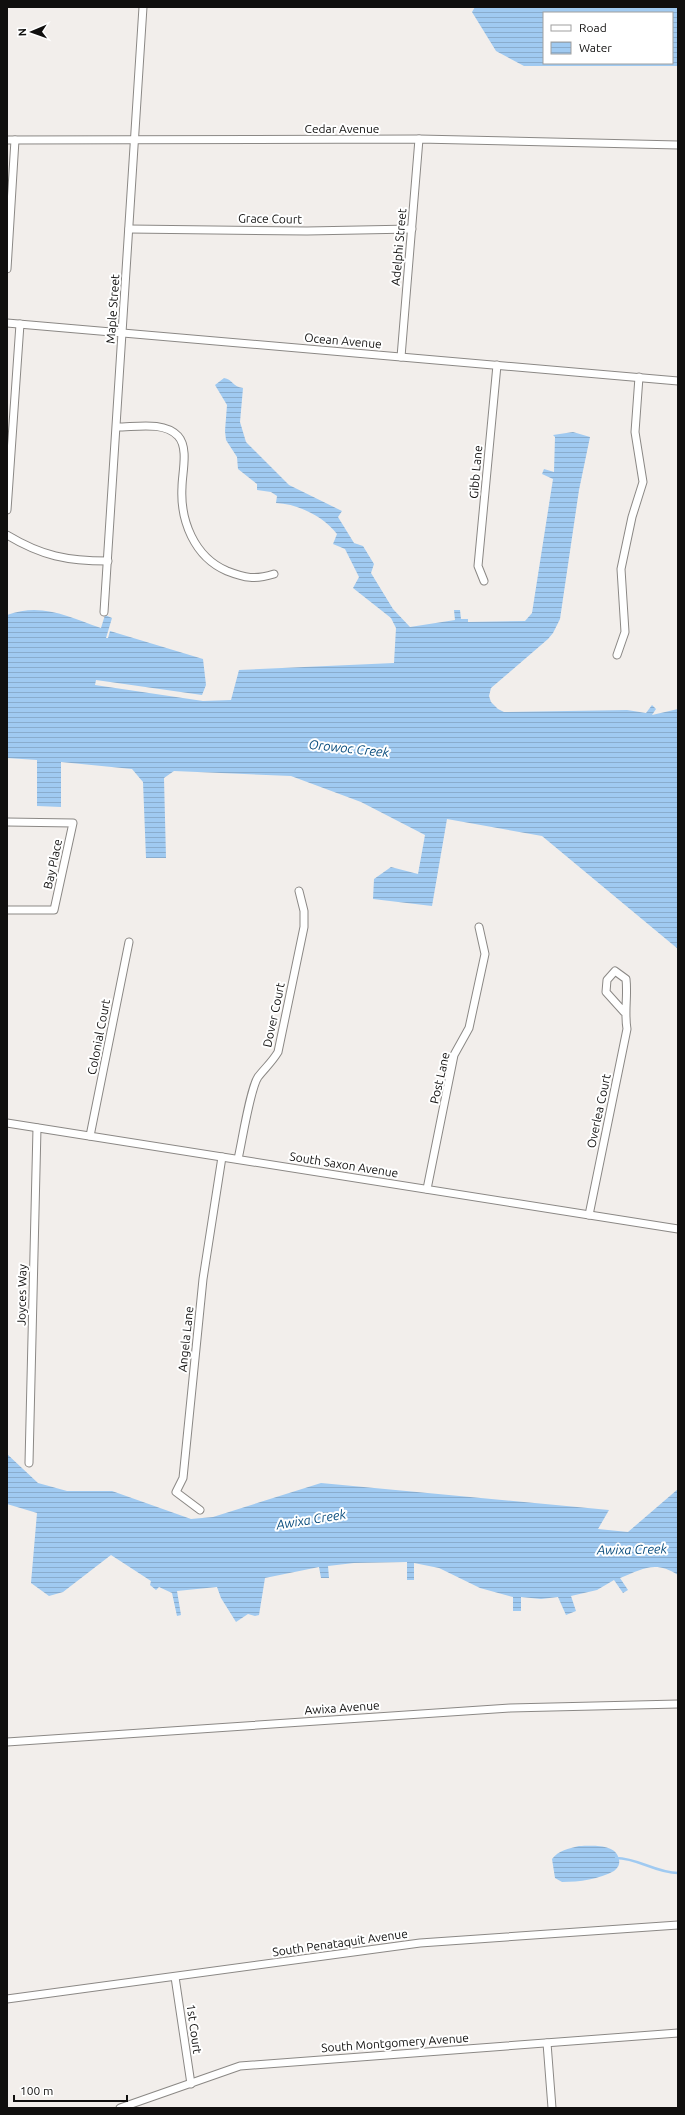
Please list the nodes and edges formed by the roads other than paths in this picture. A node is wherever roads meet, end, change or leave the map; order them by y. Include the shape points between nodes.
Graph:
1 (143, 7) edge
2 (419, 139) junction
3 (11, 140) edge
4 (134, 140) junction
5 (678, 145) edge
6 (129, 229) junction
7 (412, 229) junction
8 (7, 269) edge
9 (7, 323) edge
10 (20, 324) junction
11 (122, 333) junction
12 (401, 357) junction
13 (497, 365) junction
14 (639, 377) junction
15 (678, 381) edge
16 (117, 427) junction
17 (7, 510) edge
18 (7, 535) edge
19 (108, 560) junction
20 (274, 574) dead end
21 (484, 581) dead end
22 (104, 612) dead end
23 (617, 655) dead end
24 (7, 822) edge
25 (299, 891) dead end
26 (7, 910) edge
27 (479, 926) dead end
28 (129, 942) dead end
29 (624, 1012) junction
30 (7, 1123) edge
31 (37, 1128) junction
32 (90, 1136) junction
33 (222, 1157) junction
34 (238, 1159) junction
35 (427, 1190) junction
36 (589, 1215) junction
37 (678, 1229) edge
38 (29, 1463) dead end
39 (200, 1510) dead end
40 (678, 1704) edge
41 (7, 1742) edge
42 (678, 1926) edge
43 (175, 1977) junction
44 (7, 1999) edge
45 (678, 2033) edge
46 (547, 2043) junction
47 (191, 2084) junction
48 (120, 2108) edge
49 (552, 2108) edge

1 - 4 street, Maple Street
2 - 4 street, Cedar Avenue
2 - 5 street, Cedar Avenue
2 - 7 street, Adelphi Street
3 - 4 street, Cedar Avenue
3 - 8 street
4 - 6 street, Maple Street
6 - 7 street, Grace Court
6 - 11 street, Maple Street
7 - 12 street, Adelphi Street
9 - 10 street, Ocean Avenue
10 - 11 street, Ocean Avenue
10 - 17 street
11 - 12 street, Ocean Avenue
11 - 16 street, Maple Street
12 - 13 street, Ocean Avenue
13 - 14 street, Ocean Avenue
13 - 21 street, Gibb Lane via 478,566
14 - 15 street, Ocean Avenue
14 - 23 street via 635,432 643,482 632,517 621,570 625,632
16 - 19 street, Maple Street
16 - 20 street via 170,429 180,438 184,462 182,507 186,525 194,542 206,557 220,568 240,576 259,579
18 - 19 street via 42,554 62,559
19 - 22 street, Maple Street
24 - 26 street, Bay Place via 73,823 54,910
25 - 34 street, Dover Court via 304,911 304,927 278,1052 271,1064 258,1077 252,1093
27 - 35 street, Post Lane via 485,954 469,1028 454,1055
28 - 32 street, Colonial Court
29 - 29 street, Overlea Court via 626,979 615,971 607,980 606,992
29 - 36 street, Overlea Court via 627,1029
30 - 31 street, South Saxon Avenue
31 - 32 street, South Saxon Avenue
31 - 38 street, Joyces Way
32 - 33 street, South Saxon Avenue
33 - 34 street, South Saxon Avenue
33 - 39 street, Angela Lane via 203,1279 183,1478 176,1492
34 - 35 street, South Saxon Avenue
35 - 36 street, South Saxon Avenue
36 - 37 street, South Saxon Avenue
40 - 41 street, Awixa Avenue via 510,1708
42 - 43 street, South Penataquit Avenue via 420,1943
43 - 44 street, South Penataquit Avenue
43 - 47 street, 1st Court
45 - 46 street, South Montgomery Avenue
46 - 47 street, South Montgomery Avenue via 240,2066
46 - 49 street
47 - 48 street, South Montgomery Avenue

